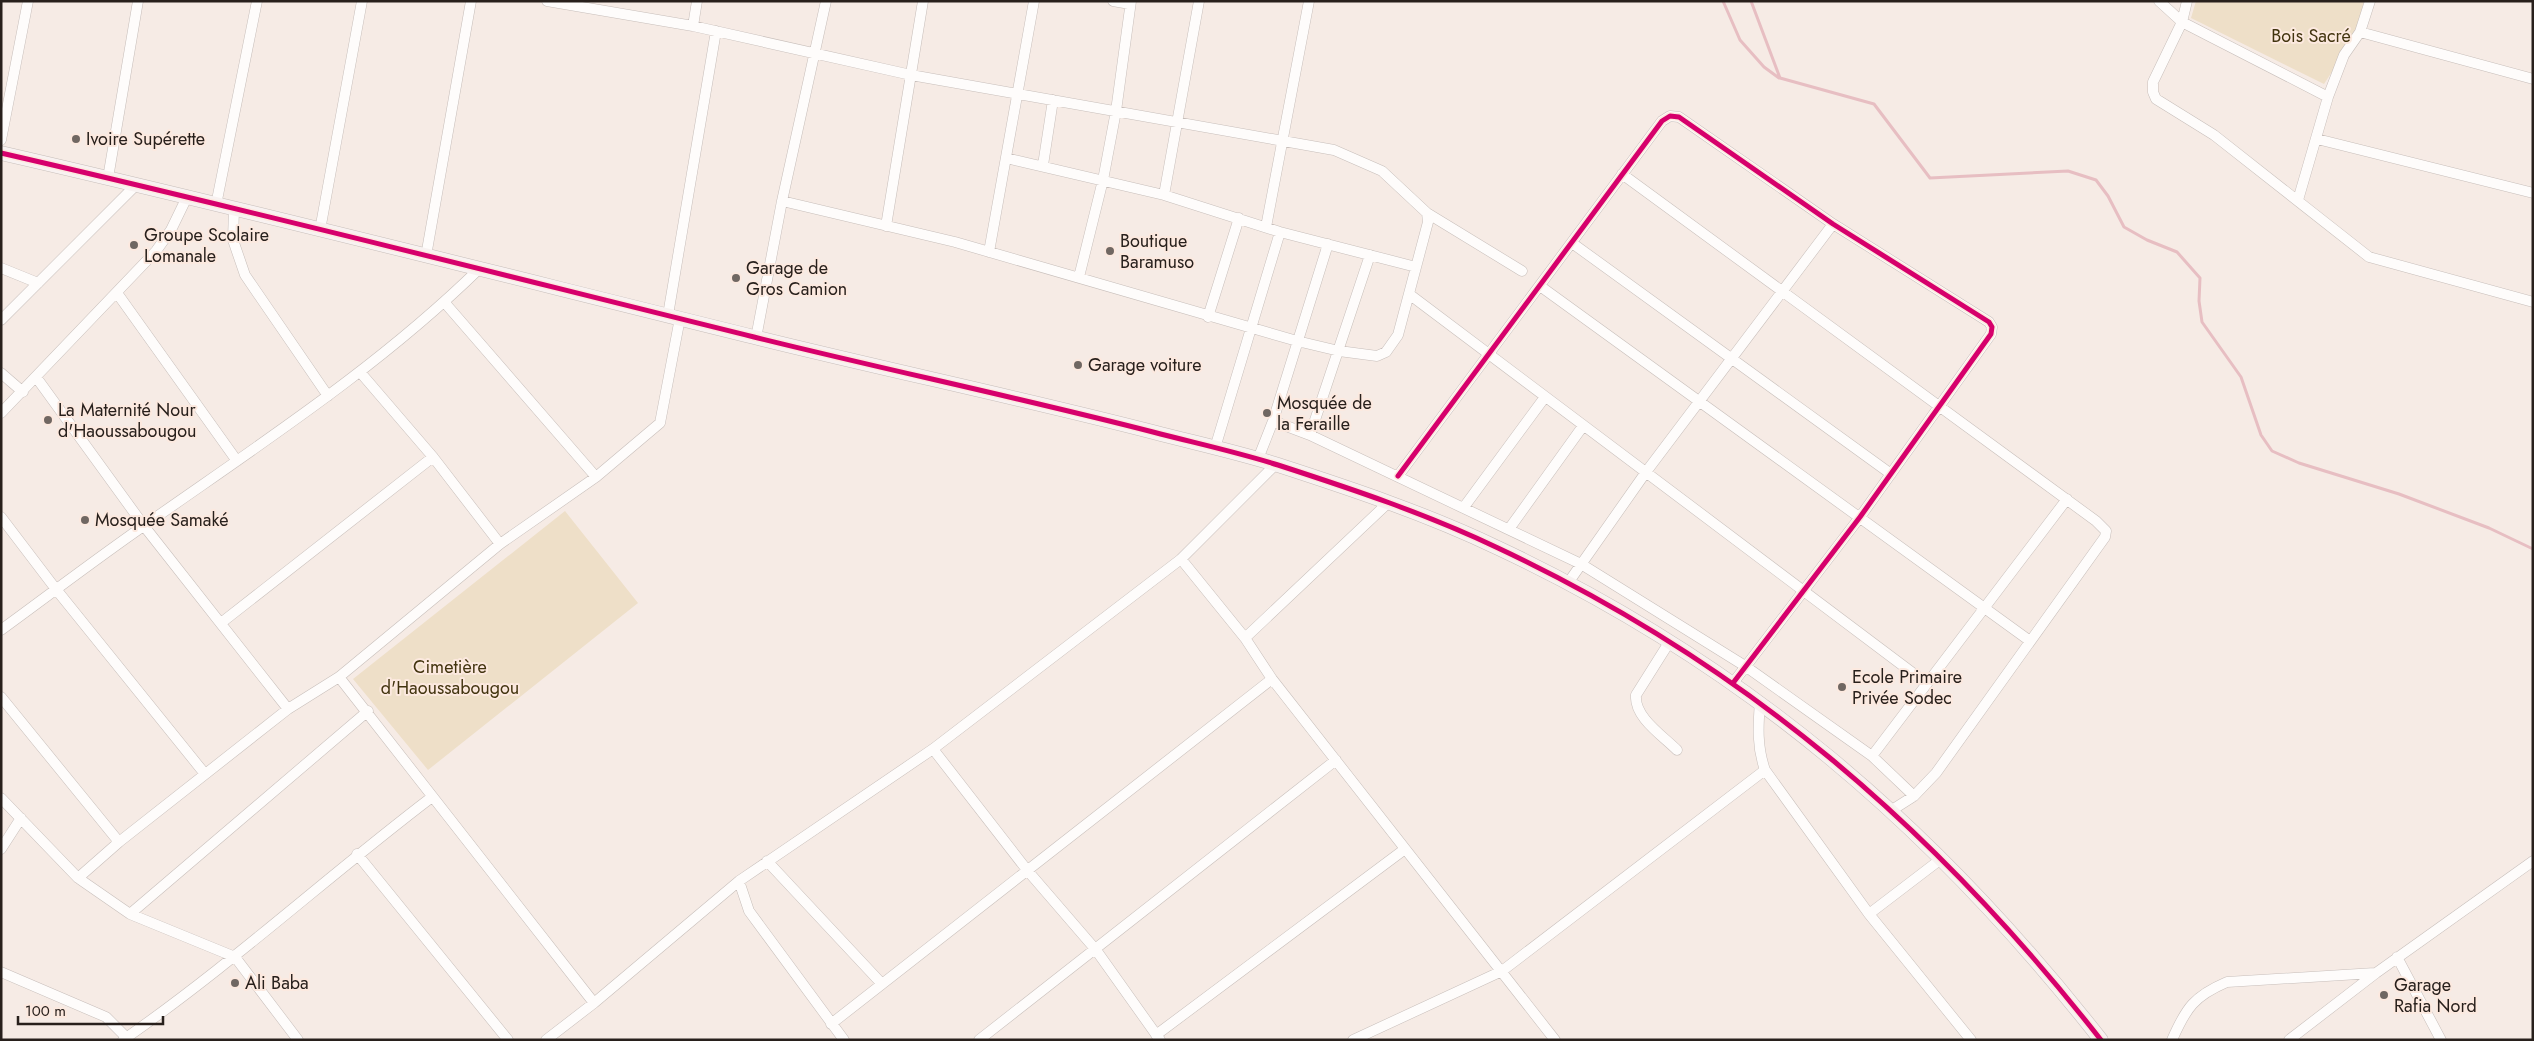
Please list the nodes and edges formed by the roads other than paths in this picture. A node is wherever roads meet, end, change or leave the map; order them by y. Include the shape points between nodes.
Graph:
1 (28, 1) edge
2 (138, 1) edge
3 (258, 1) edge
4 (362, 1) edge
5 (471, 1) edge
6 (547, 1) edge
7 (697, 1) edge
8 (826, 1) edge
9 (923, 1) edge
10 (1034, 1) edge
11 (1113, 1) edge
12 (1199, 1) edge
13 (1310, 1) edge
14 (2159, 1) edge
15 (2187, 1) edge
16 (2370, 1) edge
17 (1130, 3) edge
18 (584, 4) edge
19 (2182, 22) junction
20 (693, 26) junction
21 (716, 31) junction
22 (2360, 32) junction
23 (814, 53) junction
24 (911, 75) junction
25 (2533, 79) edge
26 (1016, 94) junction
27 (2328, 98) junction
28 (1052, 100) junction
29 (1116, 111) junction
30 (1179, 121) junction
31 (1282, 139) junction
32 (2317, 139) junction
33 (1, 140) edge
34 (1, 153) edge
35 (1006, 158) junction
36 (1043, 165) junction
37 (1622, 174) junction
38 (108, 178) junction
39 (1104, 180) junction
40 (136, 185) junction
41 (2533, 193) edge
42 (1164, 195) junction
43 (187, 197) junction
44 (2298, 200) junction
45 (782, 201) junction
46 (216, 205) junction
47 (234, 209) junction
48 (1427, 213) junction
49 (1239, 218) junction
50 (1833, 224) junction
51 (886, 226) junction
52 (1266, 227) junction
53 (320, 230) junction
54 (1280, 232) junction
55 (1328, 244) junction
56 (1572, 244) junction
57 (989, 252) junction
58 (1370, 255) junction
59 (426, 256) junction
60 (1416, 267) junction
61 (1, 268) edge
62 (480, 268) junction
63 (1522, 270) dead end
64 (1079, 277) junction
65 (38, 283) junction
66 (1540, 286) junction
67 (1782, 290) junction
68 (117, 293) junction
69 (1409, 294) junction
70 (2533, 302) edge
71 (445, 303) junction
72 (674, 317) junction
73 (1208, 317) junction
74 (1, 320) edge
75 (1252, 328) junction
76 (756, 338) junction
77 (1297, 340) junction
78 (1339, 351) junction
79 (1489, 356) junction
80 (1730, 360) junction
81 (360, 372) junction
82 (1, 373) edge
83 (36, 377) junction
84 (23, 392) junction
85 (328, 396) junction
86 (1545, 397) junction
87 (1700, 401) junction
88 (1941, 405) junction
89 (1, 413) edge
90 (1274, 421) junction
91 (1584, 426) junction
92 (1310, 435) junction
93 (1215, 448) junction
94 (433, 457) junction
95 (1258, 459) junction
96 (237, 461) junction
97 (1276, 464) junction
98 (1646, 472) junction
99 (1891, 474) junction
100 (1398, 476) junction
101 (596, 477) junction
102 (2067, 499) junction
103 (1390, 502) junction
104 (1464, 507) junction
105 (1, 517) edge
106 (1860, 517) junction
107 (144, 526) junction
108 (1509, 529) junction
109 (500, 544) junction
110 (1180, 559) junction
111 (1581, 564) junction
112 (1568, 583) junction
113 (55, 588) junction
114 (1804, 592) junction
115 (1984, 608) junction
116 (221, 623) junction
117 (1, 630) edge
118 (1245, 638) junction
119 (1670, 641) junction
120 (2030, 641) junction
121 (1745, 666) junction
122 (339, 677) junction
123 (1272, 679) junction
124 (1733, 683) junction
125 (1926, 683) junction
126 (1, 697) edge
127 (1760, 702) junction
128 (288, 710) junction
129 (368, 711) junction
130 (933, 749) junction
131 (1677, 750) dead end
132 (1872, 756) junction
133 (1336, 760) junction
134 (1765, 770) junction
135 (205, 774) junction
136 (1914, 796) junction
137 (432, 797) junction
138 (1, 798) edge
139 (1892, 810) junction
140 (21, 818) junction
141 (119, 842) junction
142 (1, 849) edge
143 (1405, 849) junction
144 (358, 854) junction
145 (1940, 858) junction
146 (767, 861) junction
147 (2533, 861) edge
148 (1027, 870) junction
149 (78, 878) junction
150 (739, 880) junction
151 (130, 914) junction
152 (1869, 914) junction
153 (1096, 950) junction
154 (235, 957) junction
155 (2397, 957) junction
156 (1502, 971) junction
157 (1, 972) edge
158 (2376, 972) junction
159 (882, 984) junction
160 (594, 1003) junction
161 (831, 1024) junction
162 (1158, 1037) edge
163 (126, 1039) edge
164 (298, 1040) edge
165 (508, 1040) edge
166 (546, 1040) edge
167 (844, 1040) edge
168 (979, 1040) edge
169 (1353, 1040) edge
170 (1555, 1040) edge
171 (1971, 1040) edge
172 (2101, 1040) edge
173 (2172, 1040) edge
174 (2289, 1040) edge
175 (2441, 1040) edge

1 - 33 street
2 - 38 street
3 - 46 street
4 - 53 street
5 - 59 street
6 - 18 street
7 - 20 street
8 - 23 street
9 - 24 street
10 - 26 street
11 - 17 street
12 - 30 street
13 - 31 street
14 - 19 street
15 - 19 street
16 - 22 street
17 - 29 street
18 - 20 street
19 - 27 street
19 - 44 street via 2154,82 2156,99 2214,135
20 - 21 street
21 - 23 street
21 - 72 street
22 - 25 street
22 - 27 street via 2344,55
23 - 24 street
23 - 45 street
24 - 26 street
24 - 51 street
26 - 28 street
26 - 35 street
27 - 32 street
28 - 29 street
28 - 36 street
29 - 30 street
29 - 39 street
30 - 31 street
30 - 42 street
31 - 48 street via 1334,150 1382,171
31 - 52 street
32 - 41 street
32 - 44 street
34 - 38 street
35 - 36 street
35 - 57 street
36 - 39 street
37 - 50 street via 1662,121 1670,116 1679,117
37 - 56 street
37 - 67 street
38 - 40 street
39 - 42 street
39 - 64 street
40 - 43 street
40 - 65 street
42 - 49 street
43 - 46 street
43 - 68 street via 171,230 156,251
44 - 70 street via 2369,257
45 - 51 street
45 - 76 street
46 - 47 street
47 - 53 street
47 - 85 street via 233,240 244,275
48 - 60 street via 1428,222
48 - 63 street
49 - 52 street
49 - 73 street
50 - 67 street
50 - 88 street via 1989,322 1992,327 1991,334
51 - 57 street
52 - 54 street
53 - 59 street
54 - 55 street
54 - 75 street
55 - 58 street
55 - 77 street
56 - 66 street
56 - 80 street
57 - 64 street
58 - 60 street
58 - 78 street
59 - 62 street
60 - 69 street
61 - 65 street
62 - 71 street
62 - 72 street
64 - 73 street
65 - 74 street
66 - 79 street
66 - 87 street
67 - 80 street
67 - 88 street
68 - 83 street
68 - 96 street
69 - 78 street via 1398,335 1386,352 1377,356
69 - 79 street
71 - 81 street
71 - 101 street
72 - 76 street
72 - 101 street via 660,423
73 - 75 street
75 - 77 street
75 - 93 street
76 - 93 street via 1050,405
77 - 78 street
77 - 90 street
78 - 92 street
79 - 86 street
79 - 100 street
80 - 87 street
80 - 99 street
81 - 85 street
81 - 94 street
82 - 84 street
83 - 84 street
83 - 107 street
84 - 89 street
85 - 96 street
86 - 91 street
86 - 104 street
87 - 98 street
87 - 106 street
88 - 99 street
88 - 102 street
90 - 92 street
90 - 95 street
91 - 98 street
91 - 108 street
92 - 100 street
93 - 95 street
94 - 109 street
94 - 116 street
95 - 97 street
96 - 107 street
97 - 103 street
97 - 110 street
98 - 111 street
98 - 114 street
99 - 106 street
100 - 104 street
101 - 109 street
102 - 115 street
102 - 120 street via 2102,526 2106,531 2105,537
103 - 112 street via 1494,546
103 - 118 street
104 - 108 street
105 - 113 street
106 - 114 street
106 - 115 street
107 - 113 street
107 - 116 street
108 - 111 street
109 - 122 street
110 - 118 street
110 - 130 street
111 - 112 street
111 - 121 street
112 - 119 street
113 - 117 street
113 - 135 street
114 - 121 street
114 - 125 street
115 - 120 street
115 - 125 street
116 - 128 street
118 - 123 street
119 - 124 street
119 - 131 street via 1636,695 1635,704
120 - 136 street via 1936,773
121 - 124 street
121 - 132 street
122 - 128 street
122 - 129 street
123 - 133 street
123 - 148 street
124 - 127 street
125 - 132 street
126 - 141 street
127 - 134 street via 1758,752
127 - 139 street via 1827,753
128 - 135 street
129 - 137 street
129 - 151 street
130 - 146 street
130 - 148 street
132 - 136 street
133 - 143 street
133 - 153 street
134 - 152 street
134 - 156 street
135 - 141 street
136 - 139 street
137 - 144 street
137 - 160 street
138 - 140 street
139 - 145 street
140 - 142 street
140 - 149 street
141 - 149 street
143 - 156 street
143 - 162 street
144 - 154 street
144 - 165 street
145 - 152 street
145 - 172 street via 2023,945
146 - 150 street
146 - 159 street
147 - 155 street
148 - 153 street
148 - 159 street
149 - 151 street
150 - 160 street
150 - 161 street via 750,911
151 - 154 street
152 - 171 street
153 - 162 street
153 - 168 street
154 - 163 street
154 - 164 street
155 - 158 street
155 - 175 street
156 - 169 street
156 - 170 street
157 - 163 street via 106,1017
158 - 173 street via 2227,982 2205,991 2188,1008
158 - 174 street
159 - 161 street
160 - 166 street
161 - 167 street

